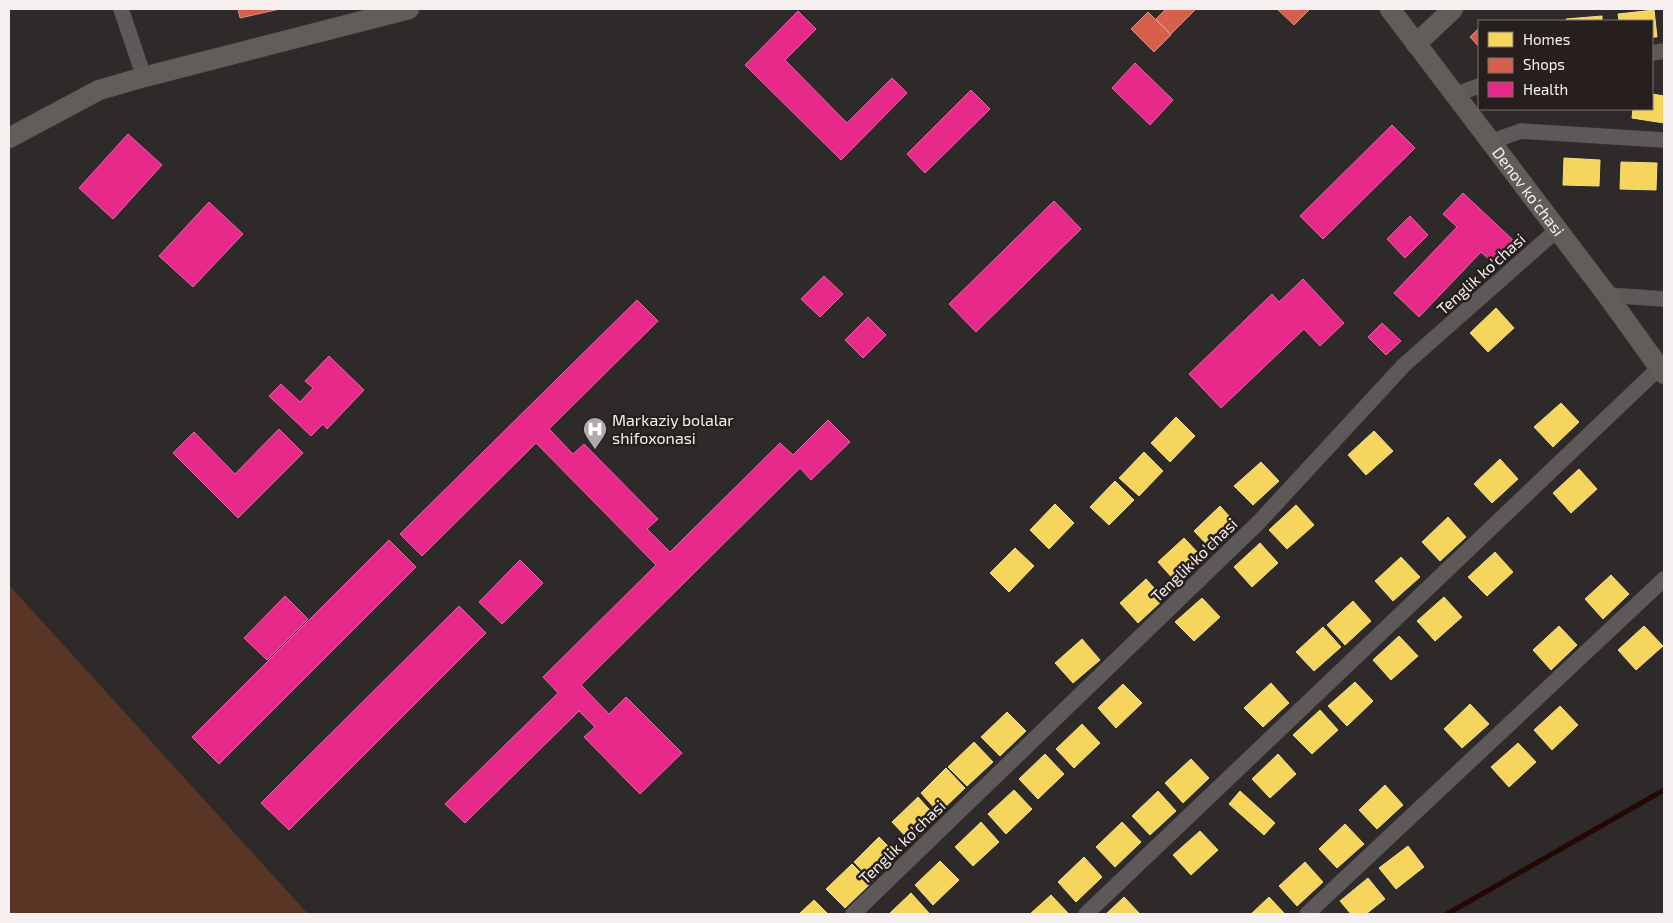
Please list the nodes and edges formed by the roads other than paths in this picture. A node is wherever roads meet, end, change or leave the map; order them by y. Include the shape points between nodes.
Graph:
1 (121, 9) edge
2 (409, 9) edge
3 (1390, 9) edge
4 (1452, 9) edge
5 (1416, 44) junction
6 (144, 77) junction
7 (1478, 86) edge
8 (1454, 95) junction
9 (9, 138) edge
10 (1664, 140) edge
11 (1490, 142) junction
12 (1556, 230) junction
13 (1607, 295) junction
14 (1664, 299) edge
15 (1662, 371) edge
16 (1664, 579) edge
17 (853, 914) edge
18 (1086, 914) edge
19 (1307, 914) edge

1 - 6 street
2 - 6 street
3 - 5 street, Denov ko'chasi
4 - 5 street
5 - 8 street, Denov ko'chasi
6 - 9 street via 99,90
7 - 8 street
8 - 11 street, Denov ko'chasi
10 - 11 street via 1521,131
11 - 12 street, Denov ko'chasi
12 - 13 street, Denov ko'chasi
12 - 17 street, Tenglik ko'chasi via 1404,365 1259,522
13 - 14 street
13 - 15 street, Denov ko'chasi
15 - 18 street
16 - 19 street

